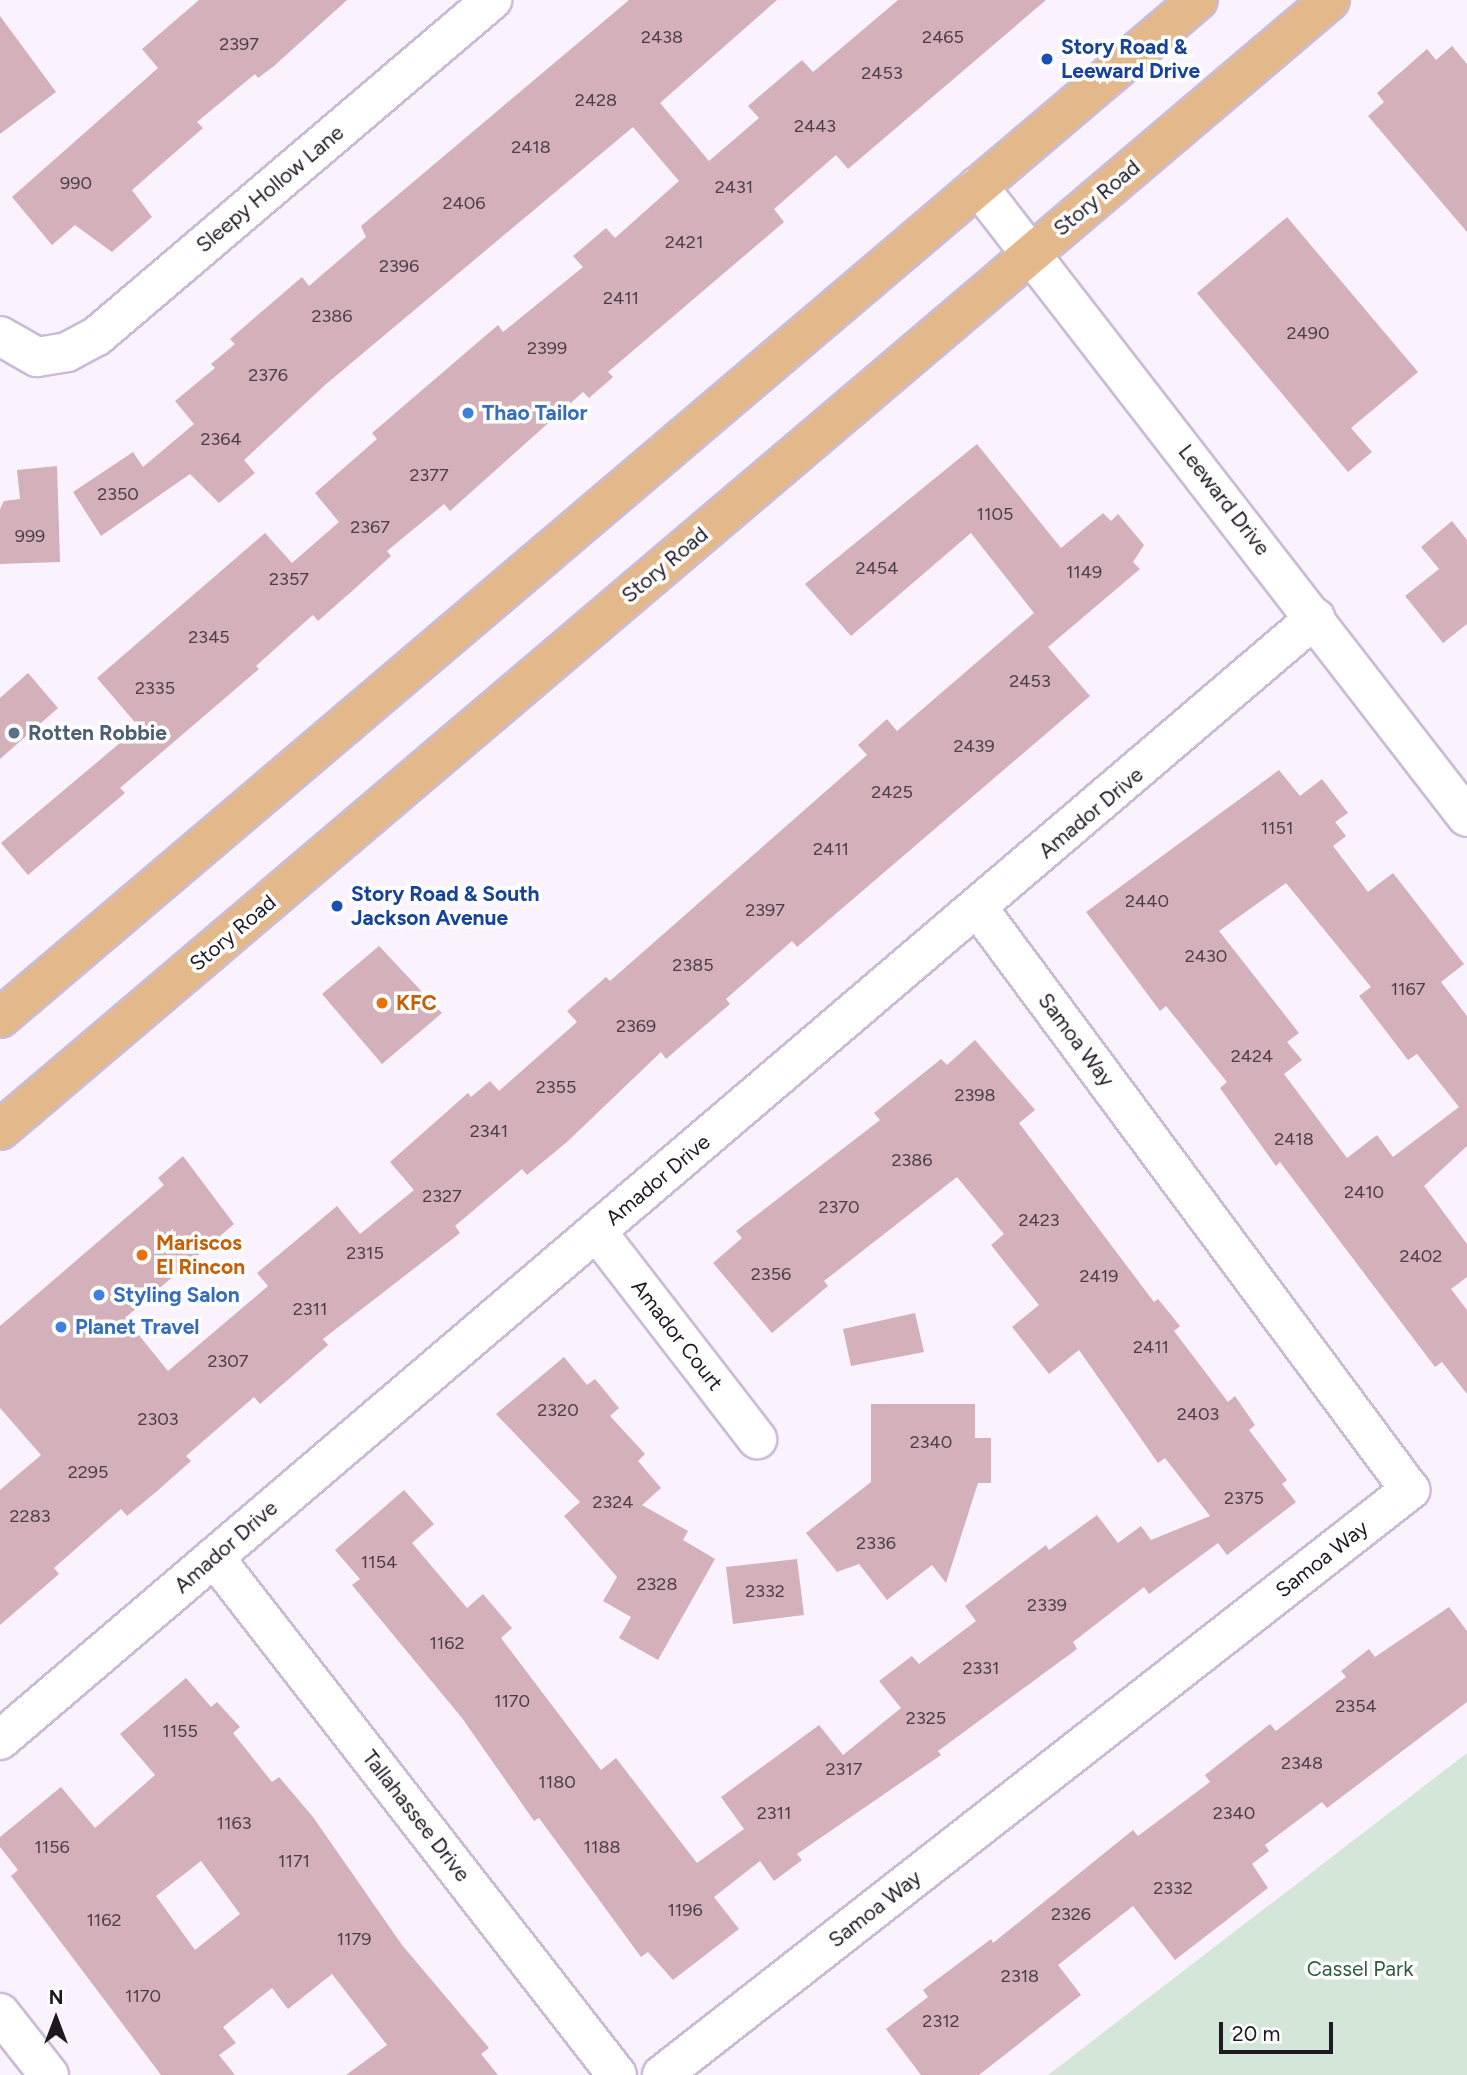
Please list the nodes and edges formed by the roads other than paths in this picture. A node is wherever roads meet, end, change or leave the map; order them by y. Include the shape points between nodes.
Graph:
1 (492, 0) edge
2 (1198, 0) edge
3 (1330, 0) edge
4 (978, 186) junction
5 (1031, 254) junction
6 (0, 336) edge
7 (1315, 618) junction
8 (1462, 798) edge
9 (978, 908) junction
10 (0, 1018) edge
11 (0, 1130) edge
12 (597, 1232) junction
13 (758, 1439) dead end
14 (214, 1557) junction
15 (0, 1740) edge
16 (0, 2013) edge
17 (49, 2075) edge
18 (617, 2075) edge
19 (662, 2075) edge

1 - 6 street, Sleepy Hollow Lane via 97,336 67,352 37,357
2 - 4 main road
3 - 5 main road, Story Road
4 - 5 street, Leeward Drive
4 - 10 main road
5 - 7 street, Leeward Drive
5 - 11 main road, Story Road
7 - 8 street, Leeward Drive
7 - 9 street, Amador Drive
9 - 12 street, Amador Drive
9 - 19 street, Samoa Way via 1410,1490
12 - 13 street, Amador Court
12 - 14 street, Amador Drive
14 - 15 street, Amador Drive
14 - 18 street, Tallahassee Drive
16 - 17 street

